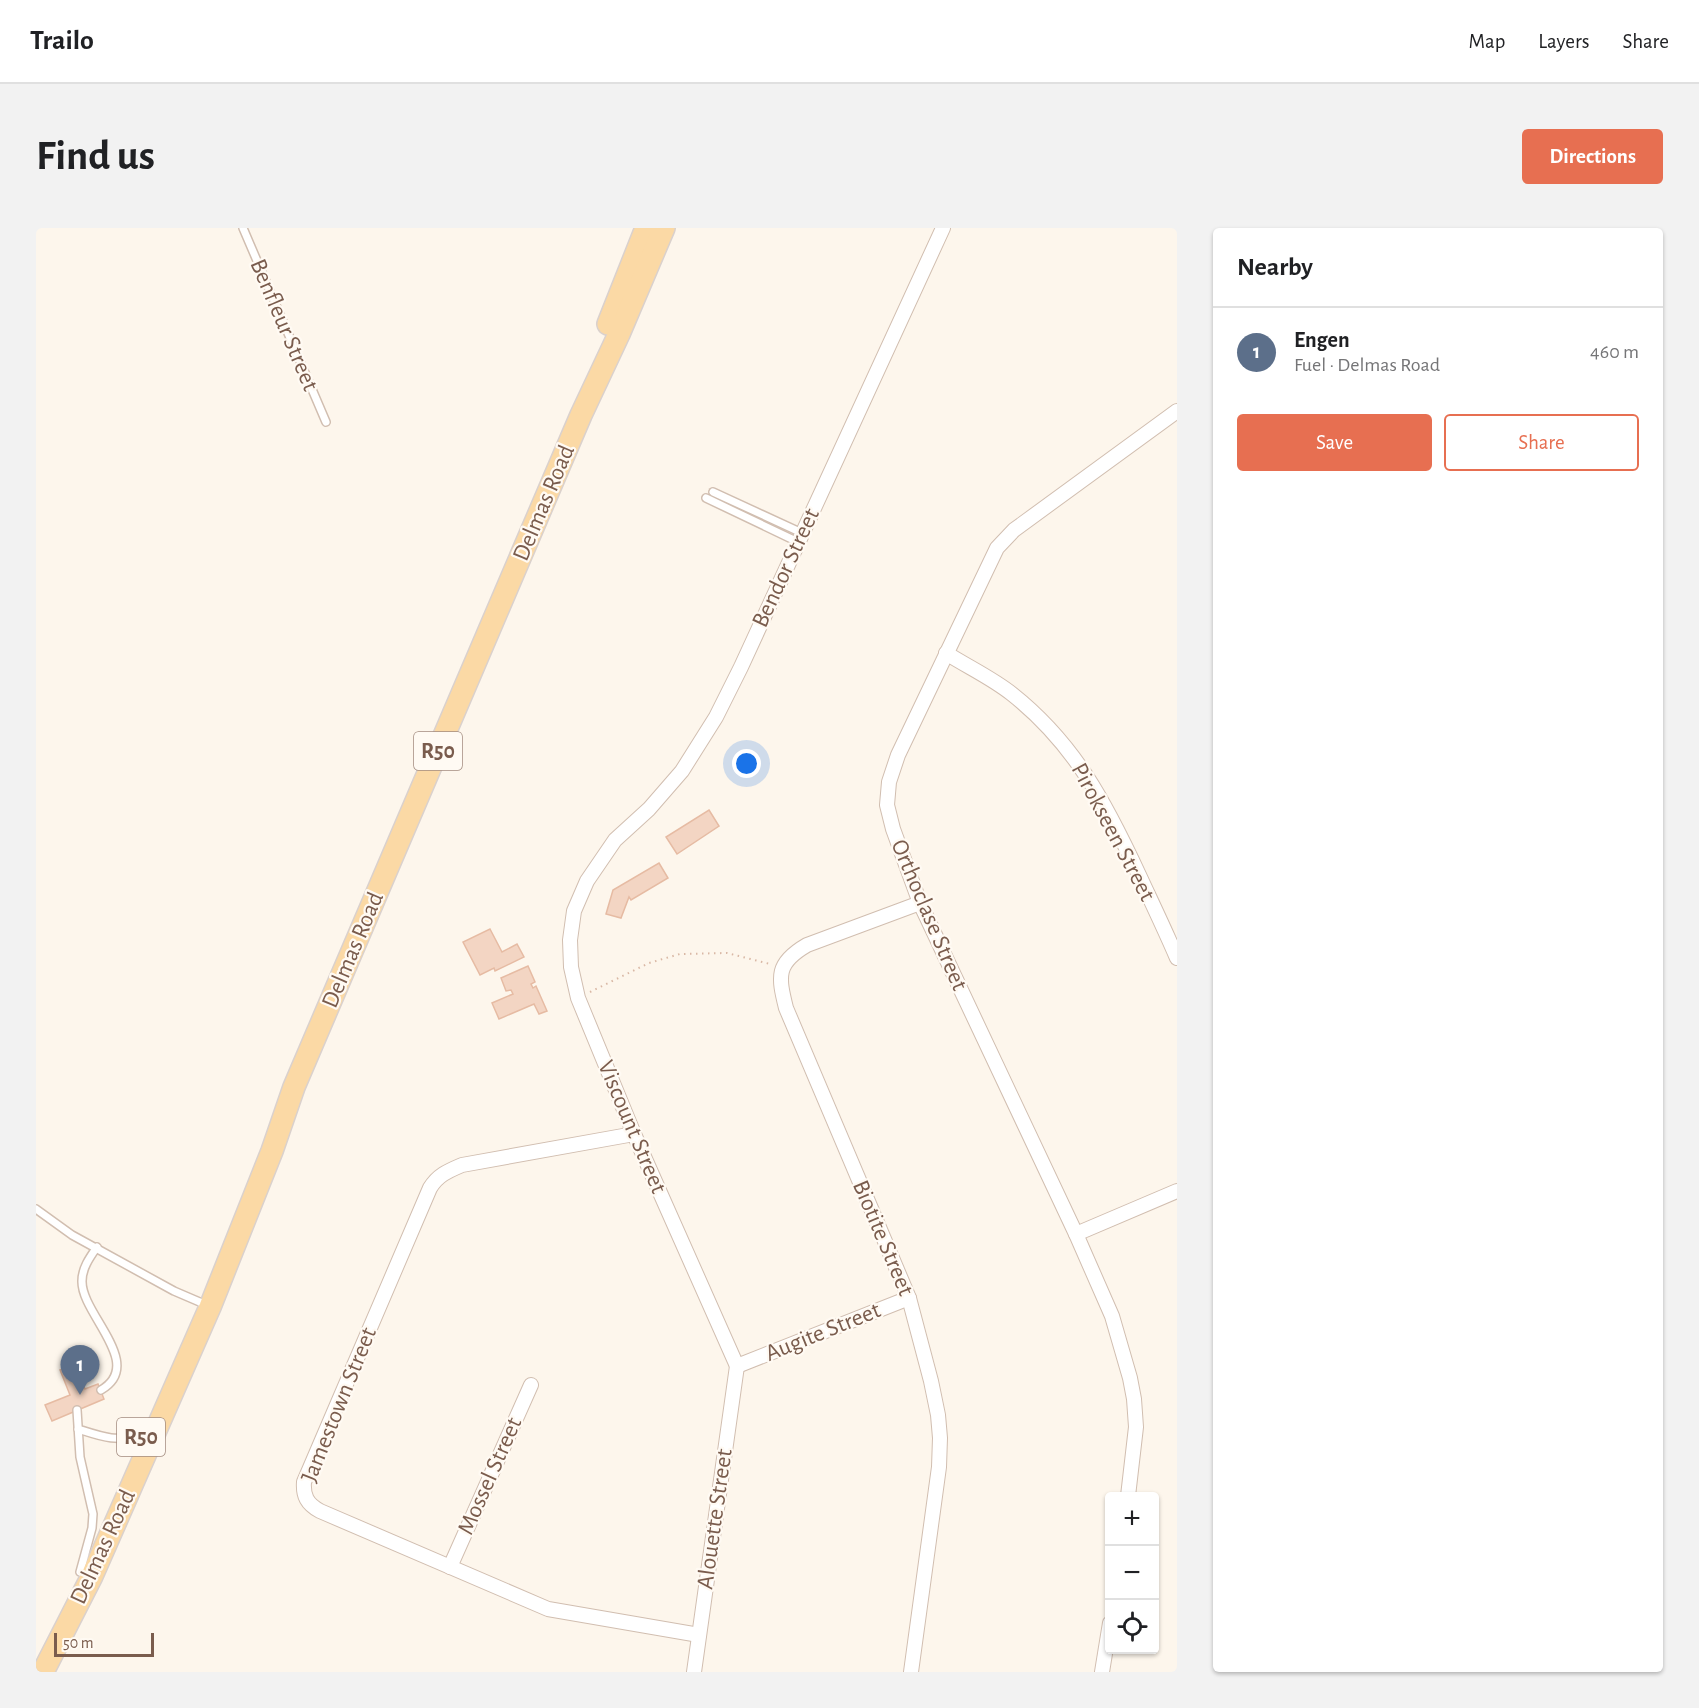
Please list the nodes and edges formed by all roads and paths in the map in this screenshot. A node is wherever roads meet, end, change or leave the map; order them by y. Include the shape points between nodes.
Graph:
1 (243, 228) edge
2 (646, 228) edge
3 (664, 228) edge
4 (943, 228) edge
5 (1173, 413) edge
6 (326, 422) dead end
7 (1177, 428) edge
8 (713, 492) dead end
9 (706, 498) dead end
10 (800, 538) junction
11 (946, 653) junction
12 (587, 881) joint
13 (920, 903) junction
14 (1174, 941) edge
15 (1177, 958) edge
16 (782, 967) junction
17 (578, 998) junction
18 (634, 1134) junction
19 (1177, 1191) edge
20 (36, 1209) edge
21 (1076, 1234) junction
22 (97, 1247) junction
23 (909, 1298) junction
24 (204, 1304) junction
25 (737, 1366) junction
26 (531, 1384) dead end
27 (101, 1390) dead end
28 (77, 1410) dead end
29 (78, 1429) junction
30 (141, 1435) junction
31 (1129, 1492) edge
32 (450, 1567) junction
33 (80, 1572) junction
34 (699, 1635) junction
35 (1105, 1654) edge
36 (43, 1672) edge
37 (694, 1672) edge
38 (911, 1672) edge
39 (1102, 1672) edge

1 - 6 lane, Benfleur Street
2 - 24 main road, Delmas Road / R50 via 570,423 425,770 261,1144
3 - 24 main road, Delmas Road / R50
4 - 10 street, Bendor Street
5 - 7 street
5 - 11 street, Orthoclase Street via 1006,538 997,548
8 - 10 lane
9 - 10 lane
10 - 12 street, Bendor Street via 716,717 682,771 615,840
11 - 13 street, Orthoclase Street via 889,782 887,805 893,829
11 - 14 street, Pirokseen Street via 1011,693 1041,720 1086,772
12 - 17 street, Viscount Street via 574,911 570,940
13 - 16 street via 807,945 792,953
13 - 21 street, Orthoclase Street
14 - 15 street, Pirokseen Street
16 - 17 path via 727,953 680,954 650,963
16 - 23 street, Biotite Street via 786,1008
17 - 18 street, Viscount Street
18 - 25 street, Viscount Street
18 - 32 street, Jamestown Street via 473,1162 435,1179 304,1482 306,1500 320,1511
19 - 21 street
20 - 22 lane
21 - 31 street, Orthoclase Street via 1112,1316 1134,1399 1136,1427
22 - 24 lane
22 - 27 lane via 87,1262 81,1283 118,1366 112,1381
23 - 25 street, Augite Street
23 - 38 street, Biotite Street via 931,1381 940,1438
24 - 30 main road, Delmas Road / R50
24 - 36 main road, Delmas Road / R50 via 92,1576
25 - 34 street, Alouette Street
26 - 32 street, Mossel Street
28 - 29 lane
29 - 30 lane via 118,1440
29 - 33 lane via 93,1514
30 - 33 main road, Delmas Road / R50
32 - 34 street, Jamestown Street via 548,1609
33 - 36 main road, Delmas Road / R50
34 - 37 street, Alouette Street
35 - 39 street

